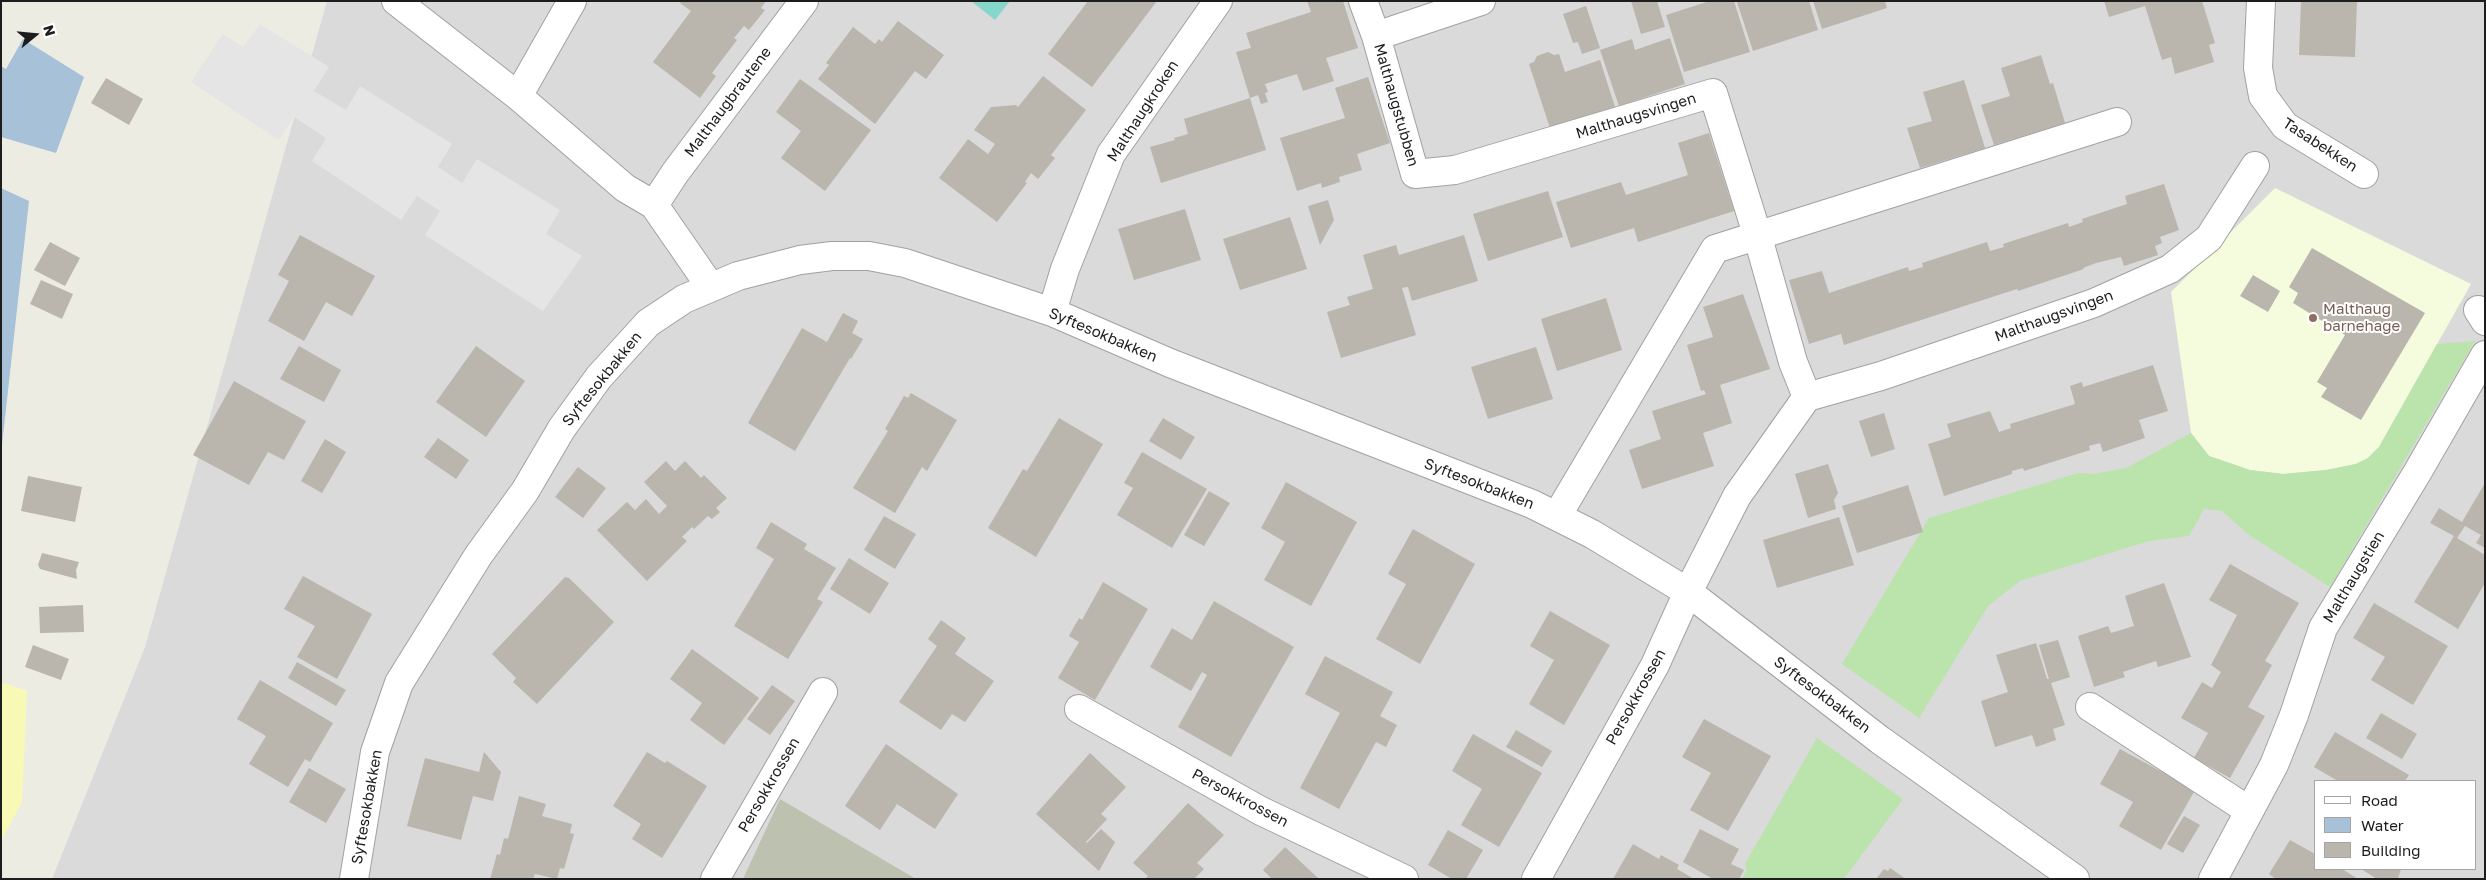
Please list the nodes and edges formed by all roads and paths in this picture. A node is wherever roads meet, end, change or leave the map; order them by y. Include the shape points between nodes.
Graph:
1 (396, 1) edge
2 (572, 1) edge
3 (804, 1) edge
4 (1218, 1) edge
5 (1363, 1) edge
6 (1481, 1) edge
7 (2261, 1) edge
8 (1376, 36) junction
9 (518, 96) junction
10 (2117, 122) dead end
11 (2255, 166) dead end
12 (1415, 174) joint
13 (2364, 174) dead end
14 (654, 205) junction
15 (1757, 234) junction
16 (710, 286) junction
17 (1052, 312) junction
18 (2485, 355) edge
19 (1807, 398) junction
20 (1557, 516) junction
21 (1688, 592) junction
22 (823, 692) dead end
23 (2090, 707) dead end
24 (1079, 709) dead end
25 (2248, 810) junction
26 (354, 879) edge
27 (715, 879) edge
28 (1404, 879) edge
29 (1536, 879) edge
30 (2075, 879) edge
31 (2213, 879) edge

1 - 9 street
2 - 9 street
3 - 14 street, Malthaugbrautene
4 - 17 street, Malthaugkroken via 1111,154
5 - 8 street, Malthaugstubben
6 - 8 street, Malthaugstubben
7 - 13 street, Tasabekken via 2258,68 2263,96 2286,126
8 - 12 street, Malthaugstubben
9 - 14 street via 625,188
10 - 15 street
11 - 19 street, Malthaugsvingen via 2209,238 2170,269 2094,303
12 - 15 street, Malthaugsvingen via 1455,170 1714,93
14 - 16 street
15 - 19 street, Malthaugsvingen via 1793,362
15 - 20 street via 1715,249
16 - 17 street, Syftesokbakken via 800,260 869,256 905,263
16 - 26 street, Syftesokbakken via 648,322 600,377 562,428 525,491 478,556 399,683 375,752
17 - 20 street, Syftesokbakken via 1170,363
18 - 25 street, Malthaugstien via 2323,628 2274,766
19 - 21 street via 1737,496
20 - 21 street, Syftesokbakken
21 - 29 street, Persokkrossen via 1655,665
21 - 30 street, Syftesokbakken via 1880,740
22 - 27 street, Persokkrossen
23 - 25 street
24 - 28 street, Persokkrossen via 1261,811
25 - 31 street, Malthaugstien

